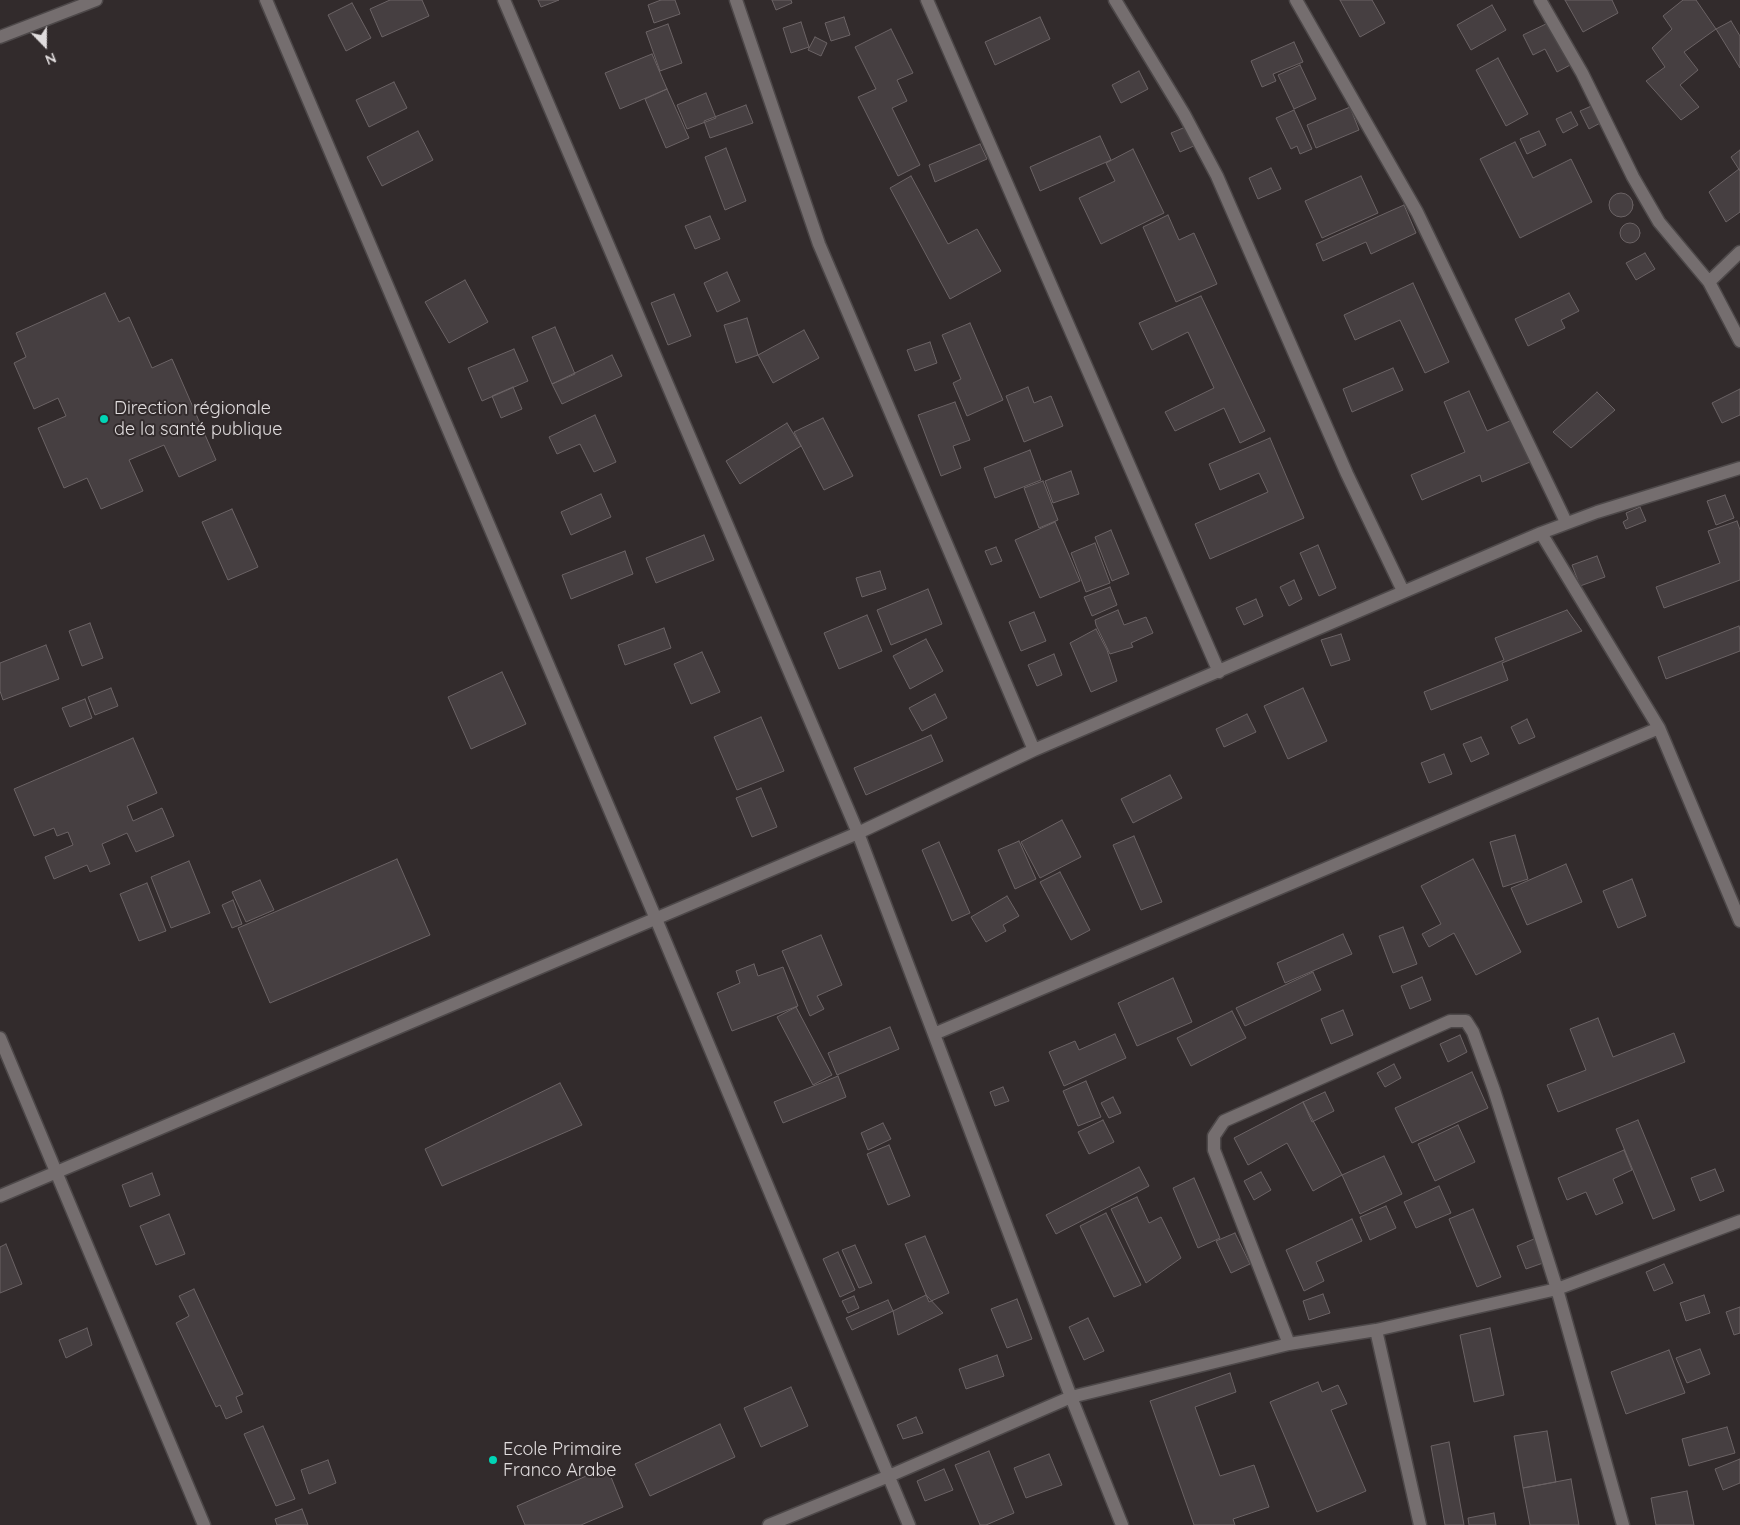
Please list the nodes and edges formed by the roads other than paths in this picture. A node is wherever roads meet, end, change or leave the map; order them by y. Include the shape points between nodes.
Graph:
1 (96, 0) edge
2 (266, 0) edge
3 (504, 0) edge
4 (736, 0) edge
5 (926, 0) edge
6 (1115, 0) edge
7 (1296, 0) edge
8 (1540, 0) edge
9 (0, 38) edge
10 (1740, 252) edge
11 (1709, 282) junction
12 (1740, 341) edge
13 (1740, 468) edge
14 (1566, 522) junction
15 (1541, 533) junction
16 (1403, 591) junction
17 (1219, 672) junction
18 (1659, 728) junction
19 (1034, 750) junction
20 (858, 833) junction
21 (656, 919) junction
22 (1740, 921) edge
23 (934, 1034) junction
24 (0, 1038) edge
25 (57, 1172) junction
26 (0, 1196) edge
27 (1740, 1221) edge
28 (1557, 1289) junction
29 (1376, 1330) junction
30 (1289, 1344) junction
31 (1071, 1396) junction
32 (889, 1476) junction
33 (204, 1525) edge
34 (769, 1525) edge
35 (909, 1525) edge
36 (1122, 1525) edge
37 (1420, 1525) edge
38 (1624, 1525) edge

1 - 9 street
2 - 21 street
3 - 20 street
4 - 19 street via 819,244
5 - 17 street
6 - 16 street via 1184,114 1217,176 1343,465
7 - 14 street via 1417,212
8 - 11 street via 1582,73 1659,222
10 - 11 street
11 - 12 street
13 - 14 street
14 - 15 street
15 - 16 street
15 - 18 street
16 - 17 street
17 - 19 street
18 - 22 street
18 - 23 street
19 - 20 street
20 - 21 street
20 - 23 street
21 - 25 street
21 - 32 street
23 - 31 street
24 - 25 street
25 - 26 street
25 - 33 street
27 - 28 street
28 - 29 street
28 - 30 street via 1473,1032 1466,1021 1450,1021 1224,1121 1214,1136 1214,1150
28 - 38 street
29 - 30 street
29 - 37 street
30 - 31 street
31 - 32 street
31 - 36 street
32 - 34 street
32 - 35 street

